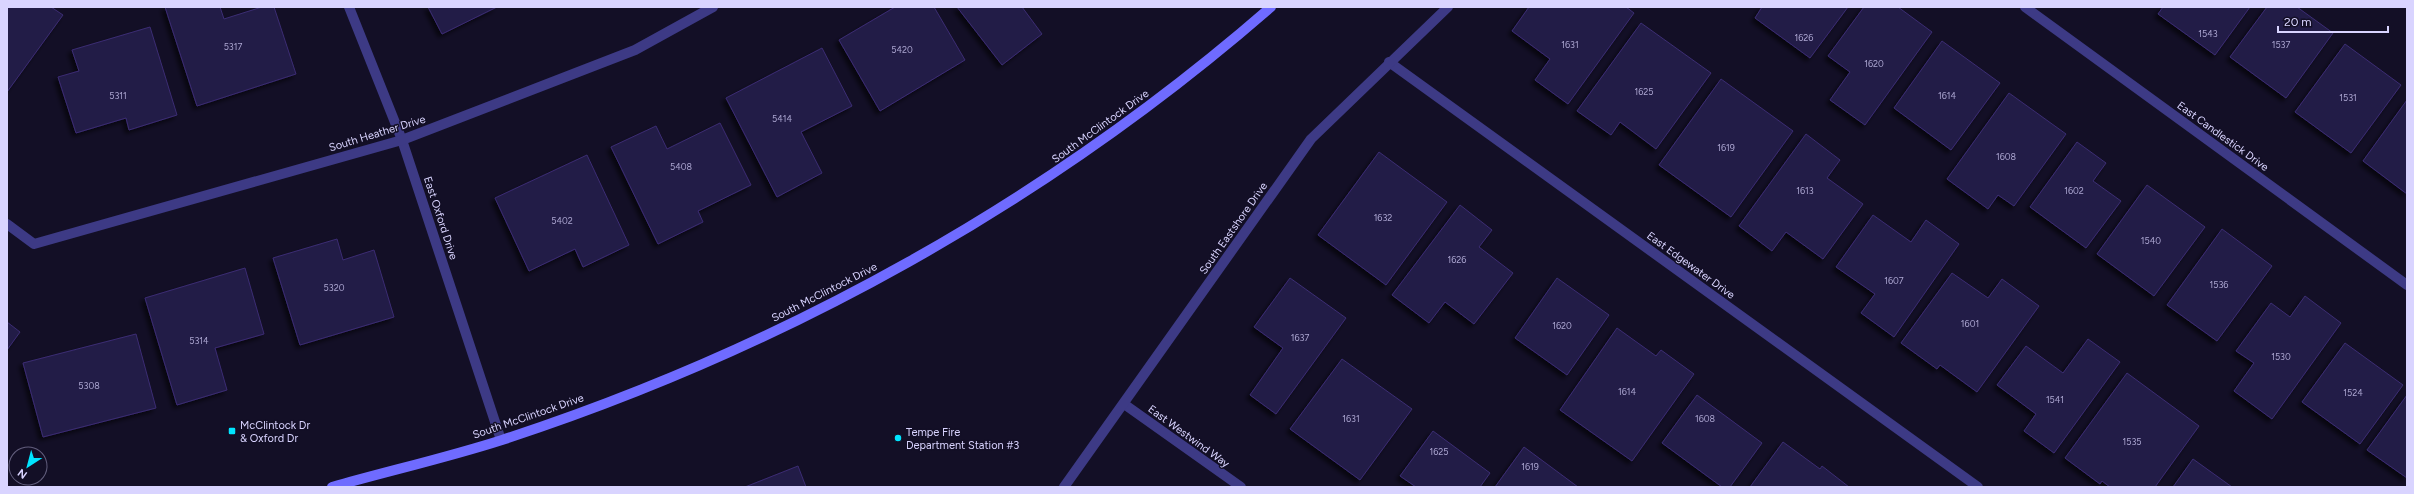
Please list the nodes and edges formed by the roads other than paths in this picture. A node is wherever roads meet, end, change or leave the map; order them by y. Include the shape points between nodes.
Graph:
1 (348, 7) edge
2 (713, 7) edge
3 (1270, 7) edge
4 (1448, 7) edge
5 (2025, 7) edge
6 (1389, 62) junction
7 (402, 140) junction
8 (7, 224) edge
9 (2407, 284) edge
10 (1124, 404) junction
11 (500, 440) junction
12 (332, 487) edge
13 (1064, 487) edge
14 (1240, 487) edge
15 (1978, 487) edge

1 - 7 street, East Oxford Drive
2 - 7 street, South Heather Drive via 635,50
3 - 11 main road, South McClintock Drive via 1106,138 1036,185 882,277 798,321 717,358 623,396
4 - 6 street, South Eastshore Drive
5 - 9 street, East Candlestick Drive
6 - 10 street, South Eastshore Drive via 1311,139
6 - 15 street, East Edgewater Drive
7 - 8 street, South Heather Drive via 34,244
7 - 11 street, East Oxford Drive
10 - 13 street, South Eastshore Drive
10 - 14 street, East Westwind Way
11 - 12 main road, South McClintock Drive

